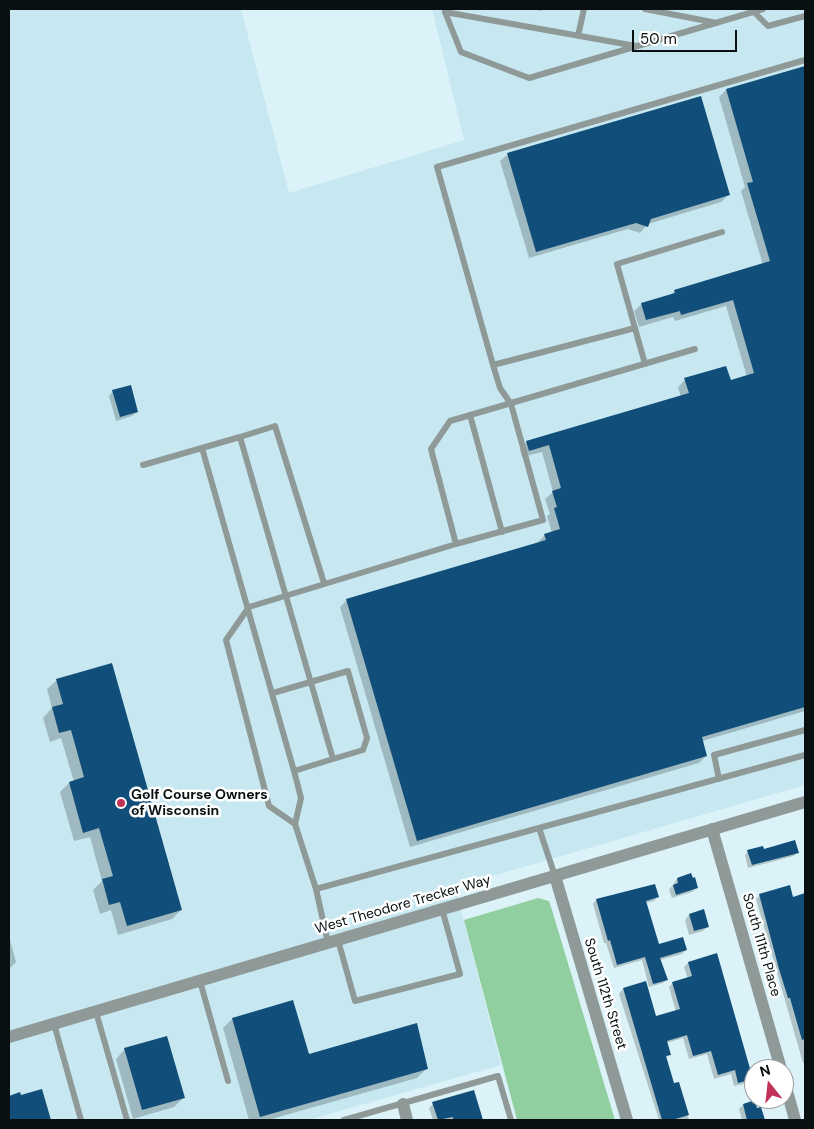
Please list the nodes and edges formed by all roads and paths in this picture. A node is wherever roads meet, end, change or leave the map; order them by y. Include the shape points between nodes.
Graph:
1 (584, 9) edge
2 (645, 9) edge
3 (763, 9) edge
4 (752, 10) edge
5 (805, 16) edge
6 (719, 23) junction
7 (578, 36) junction
8 (639, 47) junction
9 (805, 60) edge
10 (722, 232) dead end
11 (635, 328) junction
12 (695, 349) dead end
13 (645, 364) junction
14 (492, 365) junction
15 (511, 404) junction
16 (470, 415) junction
17 (240, 436) junction
18 (202, 448) junction
19 (142, 465) dead end
20 (502, 532) junction
21 (456, 544) junction
22 (324, 583) junction
23 (286, 596) junction
24 (249, 607) junction
25 (311, 682) junction
26 (273, 693) junction
27 (805, 730) edge
28 (805, 755) edge
29 (333, 759) junction
30 (294, 771) junction
31 (719, 779) junction
32 (805, 802) edge
33 (295, 824) junction
34 (539, 828) junction
35 (712, 830) junction
36 (555, 876) junction
37 (316, 889) junction
38 (442, 910) junction
39 (333, 942) junction
40 (200, 981) junction
41 (96, 1012) junction
42 (54, 1024) junction
43 (9, 1037) edge
44 (778, 1059) edge
45 (228, 1081) dead end
46 (403, 1104) junction
47 (81, 1120) edge
48 (127, 1120) edge
49 (344, 1120) edge
50 (407, 1120) edge
51 (511, 1120) edge
52 (628, 1120) edge

1 - 7 lane
2 - 6 lane
3 - 4 lane
4 - 5 lane via 768,26
4 - 6 lane
6 - 8 lane
7 - 8 lane
7 - 8 lane via 445,12 461,52 529,78
9 - 14 lane via 437,167
10 - 11 lane via 617,264
11 - 13 lane
11 - 14 lane
12 - 13 lane
13 - 15 lane
14 - 15 lane via 500,388
15 - 16 lane
15 - 20 lane via 543,520
16 - 20 lane
16 - 21 lane via 450,421 431,449
17 - 18 lane
17 - 22 lane via 275,426
17 - 23 lane
18 - 19 lane
18 - 24 lane
20 - 21 lane
21 - 22 lane
22 - 23 lane
23 - 24 lane
23 - 25 lane
24 - 26 lane
24 - 33 lane via 226,640 269,806
25 - 26 lane
25 - 29 lane
25 - 29 lane via 348,671 365,730 367,738 363,750
26 - 30 lane
27 - 31 lane via 714,756
28 - 31 lane
29 - 30 lane
30 - 33 lane via 301,798
31 - 34 lane
32 - 35 street, West Theodore Trecker Way
33 - 37 lane
34 - 36 lane
34 - 37 lane
35 - 36 street, West Theodore Trecker Way
35 - 44 street, South 111th Place
36 - 38 street, West Theodore Trecker Way
36 - 52 street, South 112th Street
37 - 39 lane
38 - 39 street, West Theodore Trecker Way
38 - 39 lane via 460,974 355,1001
39 - 40 street, West Theodore Trecker Way
40 - 41 street, West Theodore Trecker Way
40 - 45 lane
41 - 42 street, West Theodore Trecker Way
41 - 48 lane
42 - 43 street, West Theodore Trecker Way
42 - 47 lane
46 - 49 lane
46 - 50 street
46 - 51 lane via 498,1076

